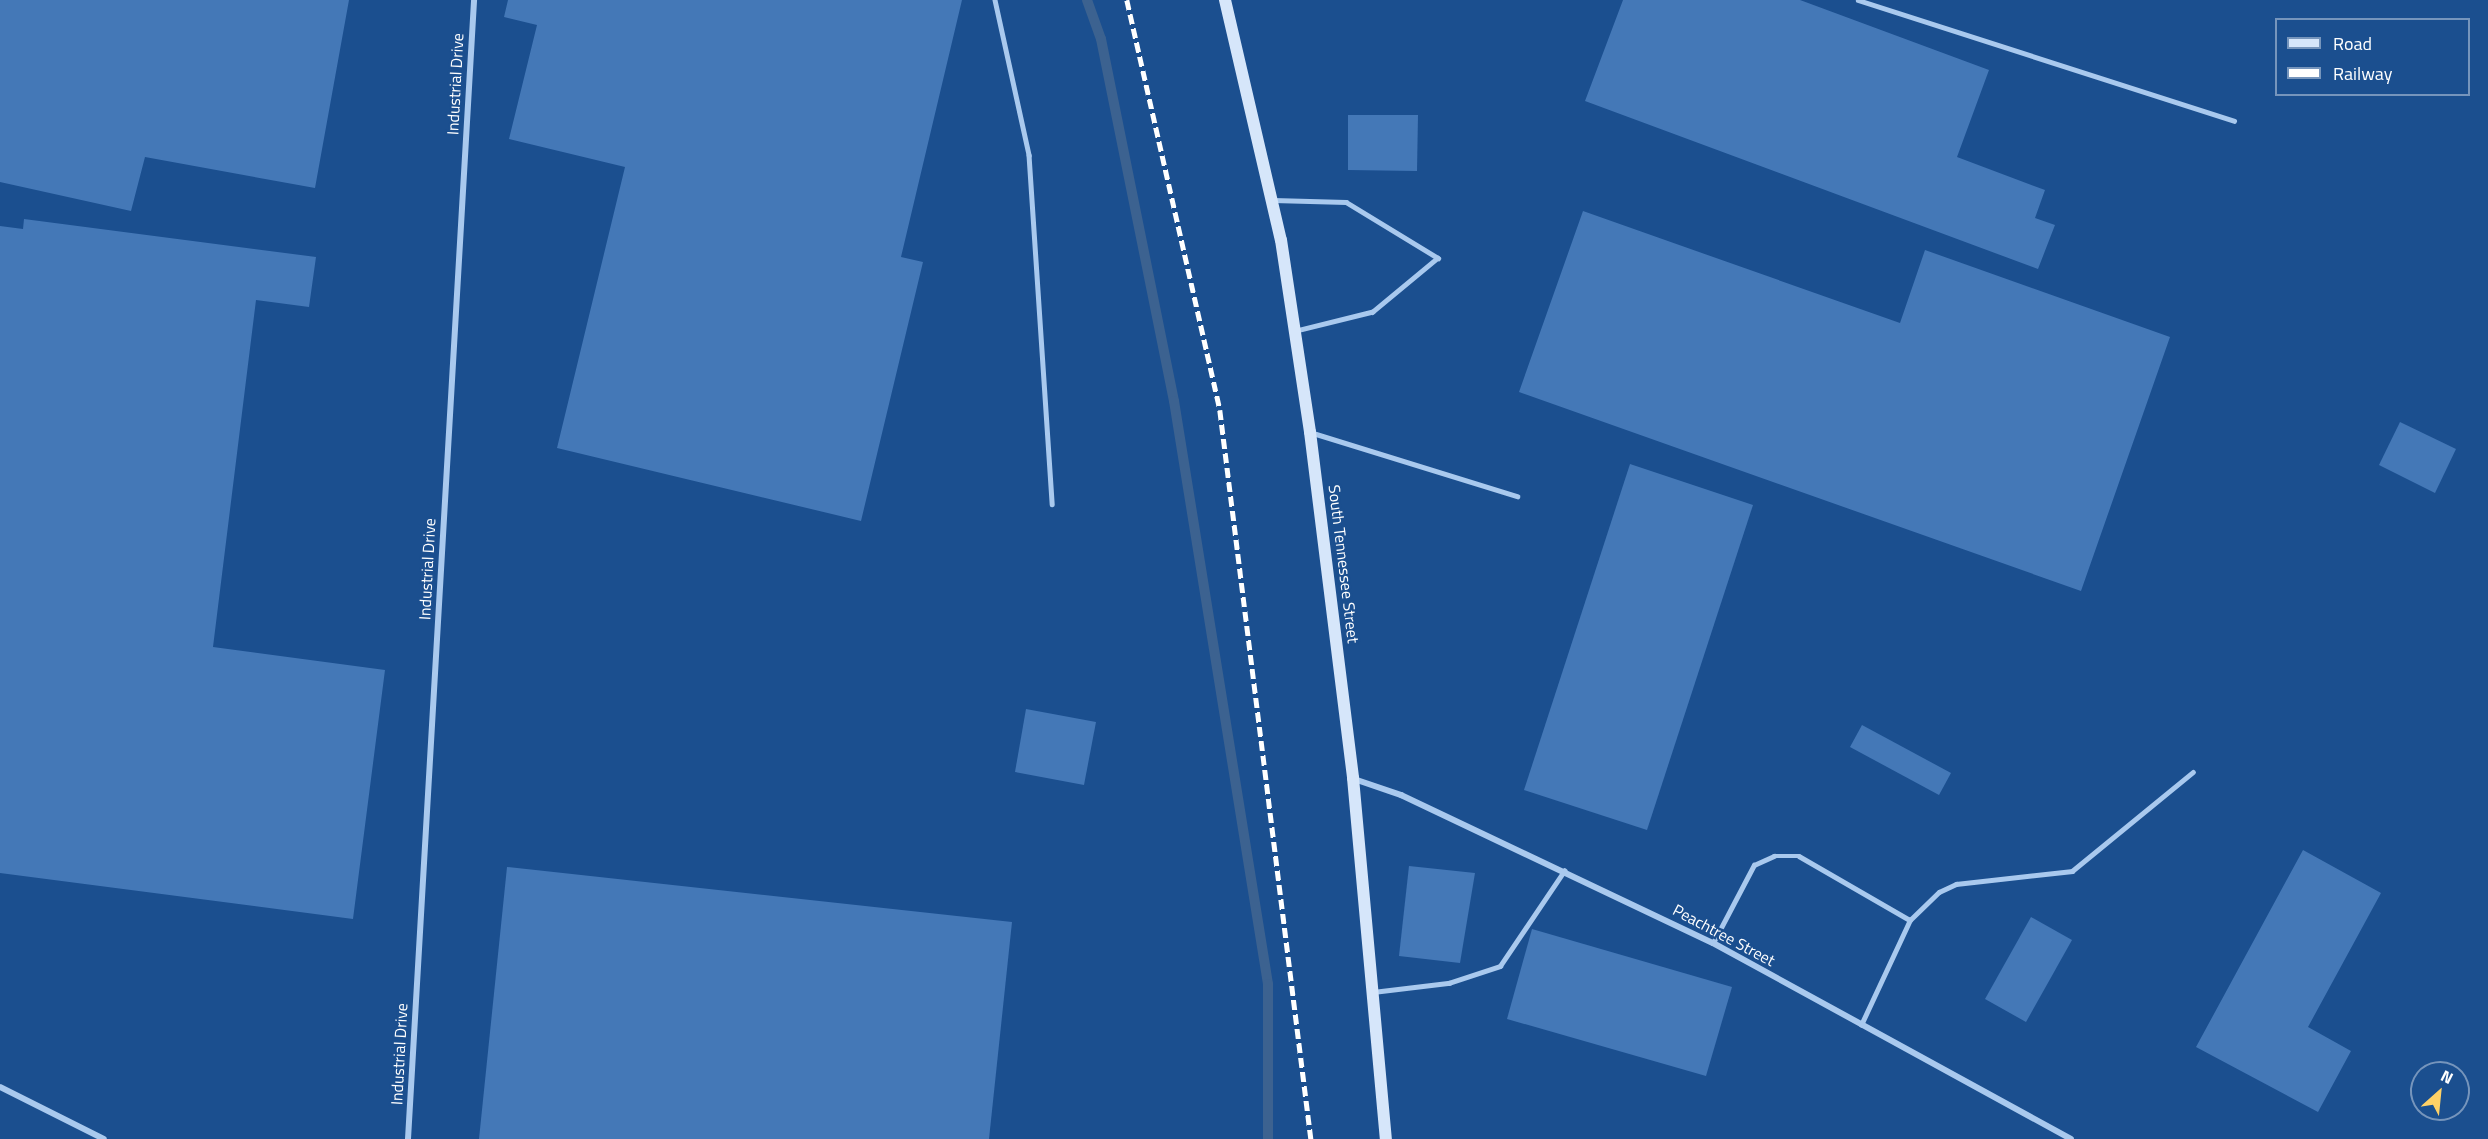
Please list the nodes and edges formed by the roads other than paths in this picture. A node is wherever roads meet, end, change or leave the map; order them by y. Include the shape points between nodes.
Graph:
1 (474, 0) edge
2 (995, 0) edge
3 (1225, 0) edge
4 (1858, 0) edge
5 (2234, 121) dead end
6 (1273, 200) junction
7 (1296, 331) junction
8 (1310, 432) junction
9 (1517, 496) dead end
10 (1052, 504) dead end
11 (2193, 772) dead end
12 (1353, 778) junction
13 (1564, 871) junction
14 (1910, 920) junction
15 (1713, 943) junction
16 (1373, 992) junction
17 (1860, 1024) junction
18 (0, 1087) edge
19 (104, 1139) edge
20 (408, 1139) edge
21 (1386, 1139) edge
22 (2071, 1139) edge

1 - 20 street, Industrial Drive
2 - 10 lane via 1029,155
3 - 6 main road, South Tennessee Street
4 - 5 lane
6 - 7 main road, South Tennessee Street
6 - 7 lane via 1346,202 1438,258 1373,312
7 - 8 main road, South Tennessee Street
8 - 9 lane
8 - 12 main road, South Tennessee Street
11 - 14 lane via 2072,871 1956,884 1938,892
12 - 13 street, Peachtree Street via 1401,795
12 - 16 main road, South Tennessee Street
13 - 15 street, Peachtree Street
13 - 16 lane via 1500,966 1449,983
14 - 15 lane via 1799,856 1774,856 1754,866
14 - 17 lane
15 - 17 street, Peachtree Street
16 - 21 main road, South Tennessee Street
17 - 22 street, Peachtree Street
18 - 19 street

